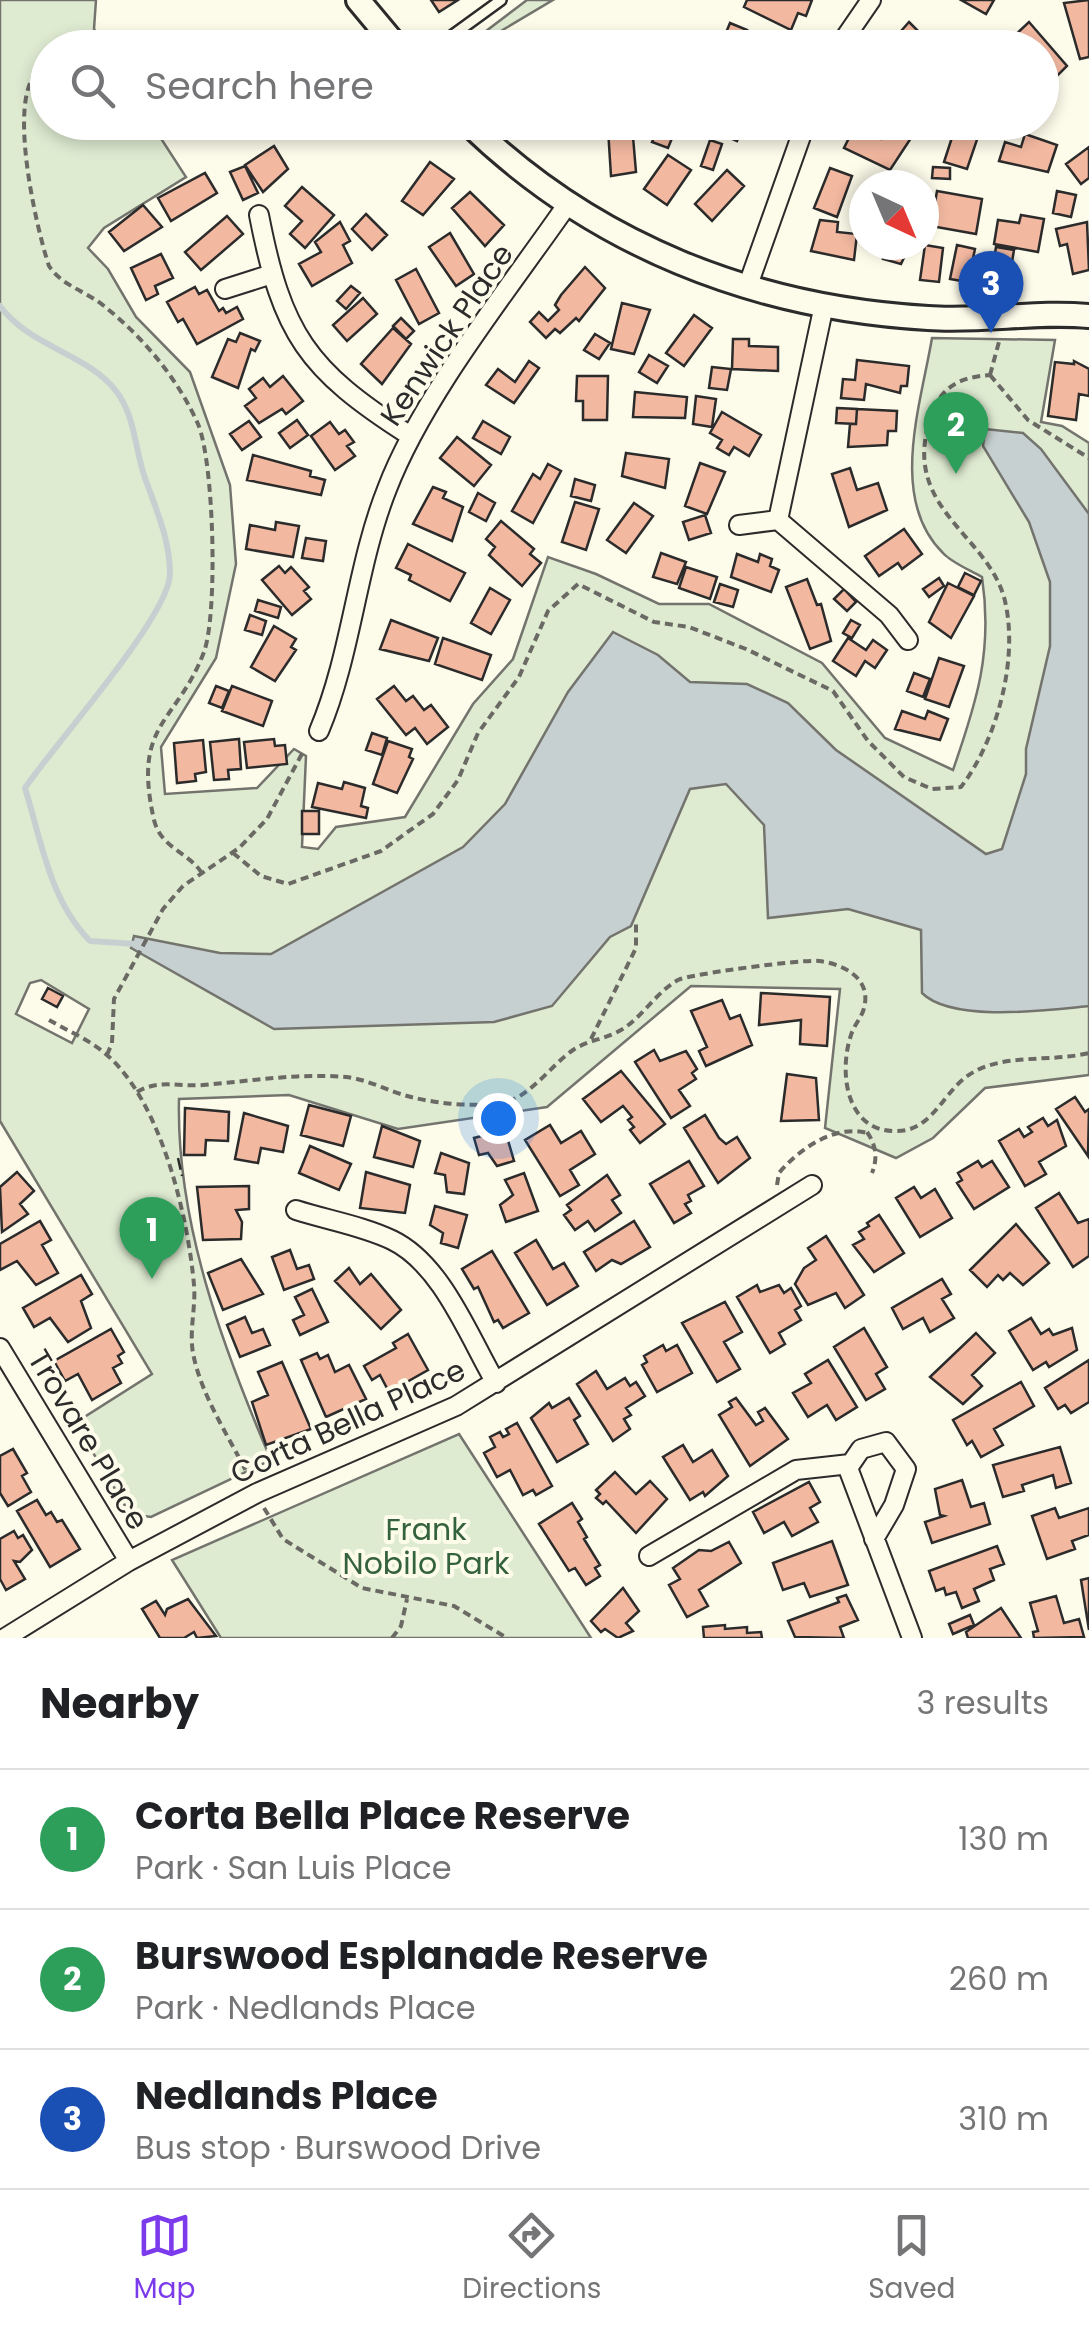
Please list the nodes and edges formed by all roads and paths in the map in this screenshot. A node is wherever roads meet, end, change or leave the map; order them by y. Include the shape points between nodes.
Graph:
1 (358, 0) edge
2 (502, 0) edge
3 (871, 0) edge
4 (383, 30) edge
5 (460, 30) edge
6 (850, 30) edge
7 (30, 79) edge
8 (488, 140) edge
9 (800, 140) edge
10 (566, 205) junction
11 (258, 215) dead end
12 (270, 275) junction
13 (747, 288) junction
14 (225, 289) dead end
15 (824, 306) junction
16 (1089, 316) edge
17 (1000, 338) dead end
18 (990, 376) junction
19 (410, 436) junction
20 (1089, 458) edge
21 (778, 520) junction
22 (739, 525) dead end
23 (908, 640) dead end
24 (319, 731) dead end
25 (304, 750) dead end
26 (232, 853) junction
27 (203, 874) junction
28 (636, 922) dead end
29 (49, 1020) dead end
30 (591, 1040) junction
31 (1089, 1052) edge
32 (107, 1055) junction
33 (137, 1092) junction
34 (868, 1130) junction
35 (872, 1173) dead end
36 (812, 1185) dead end
37 (780, 1205) junction
38 (296, 1210) dead end
39 (0, 1348) edge
40 (496, 1383) junction
41 (850, 1464) junction
42 (257, 1493) junction
43 (874, 1539) junction
44 (650, 1556) dead end
45 (129, 1561) junction
46 (407, 1599) junction
47 (5, 1638) edge
48 (392, 1638) edge
49 (507, 1638) edge
50 (912, 1638) edge

1 - 4 street
2 - 5 lane
3 - 6 street
7 - 27 path via 18,112 54,272 111,312 176,380 200,429 213,584 204,650 153,734 148,756 154,823 167,845
8 - 10 street
9 - 13 street
10 - 13 street via 656,254
10 - 19 street, Kenwick Place
11 - 12 street
12 - 14 street
12 - 19 street via 281,309 326,376
13 - 15 street
15 - 16 street via 930,318
15 - 21 street
17 - 18 path
18 - 20 path via 1028,420
18 - 26 path via 970,376 945,390 925,436 929,485 1004,597 1008,656 996,712 981,760 961,787 932,790 904,776 833,692 809,678 690,627 654,622 578,584 548,612 519,677 433,814 381,850 288,884 261,876
19 - 24 street, Kenwick Place via 369,539 338,682
21 - 22 street
21 - 23 street via 889,615
25 - 26 path via 267,819
26 - 27 path
27 - 32 path via 158,917 114,999
28 - 30 path via 636,948
29 - 32 path
30 - 33 path via 504,1103 435,1101 347,1078 292,1076 159,1084
30 - 34 path via 630,1024 680,979 815,960 841,965 858,976 864,992 866,1006 850,1036 847,1081 852,1111
31 - 34 path via 991,1062 963,1079 931,1117 900,1132
32 - 33 path
33 - 42 path via 176,1166 192,1258 192,1349 200,1380
34 - 35 path via 877,1162
34 - 37 path via 849,1129 791,1158 778,1172
36 - 37 street, Corta Bella Place
37 - 40 street, Corta Bella Place
38 - 40 street via 391,1240 414,1254
39 - 45 street, Trovare Place
40 - 42 street, Corta Bella Place
41 - 43 street
41 - 43 street via 861,1449 886,1442 906,1469
41 - 44 street via 796,1470
42 - 45 street, Corta Bella Place
42 - 46 path via 282,1539 362,1588
43 - 50 street
45 - 47 street, Corta Bella Place
46 - 48 path
46 - 49 path via 454,1606

